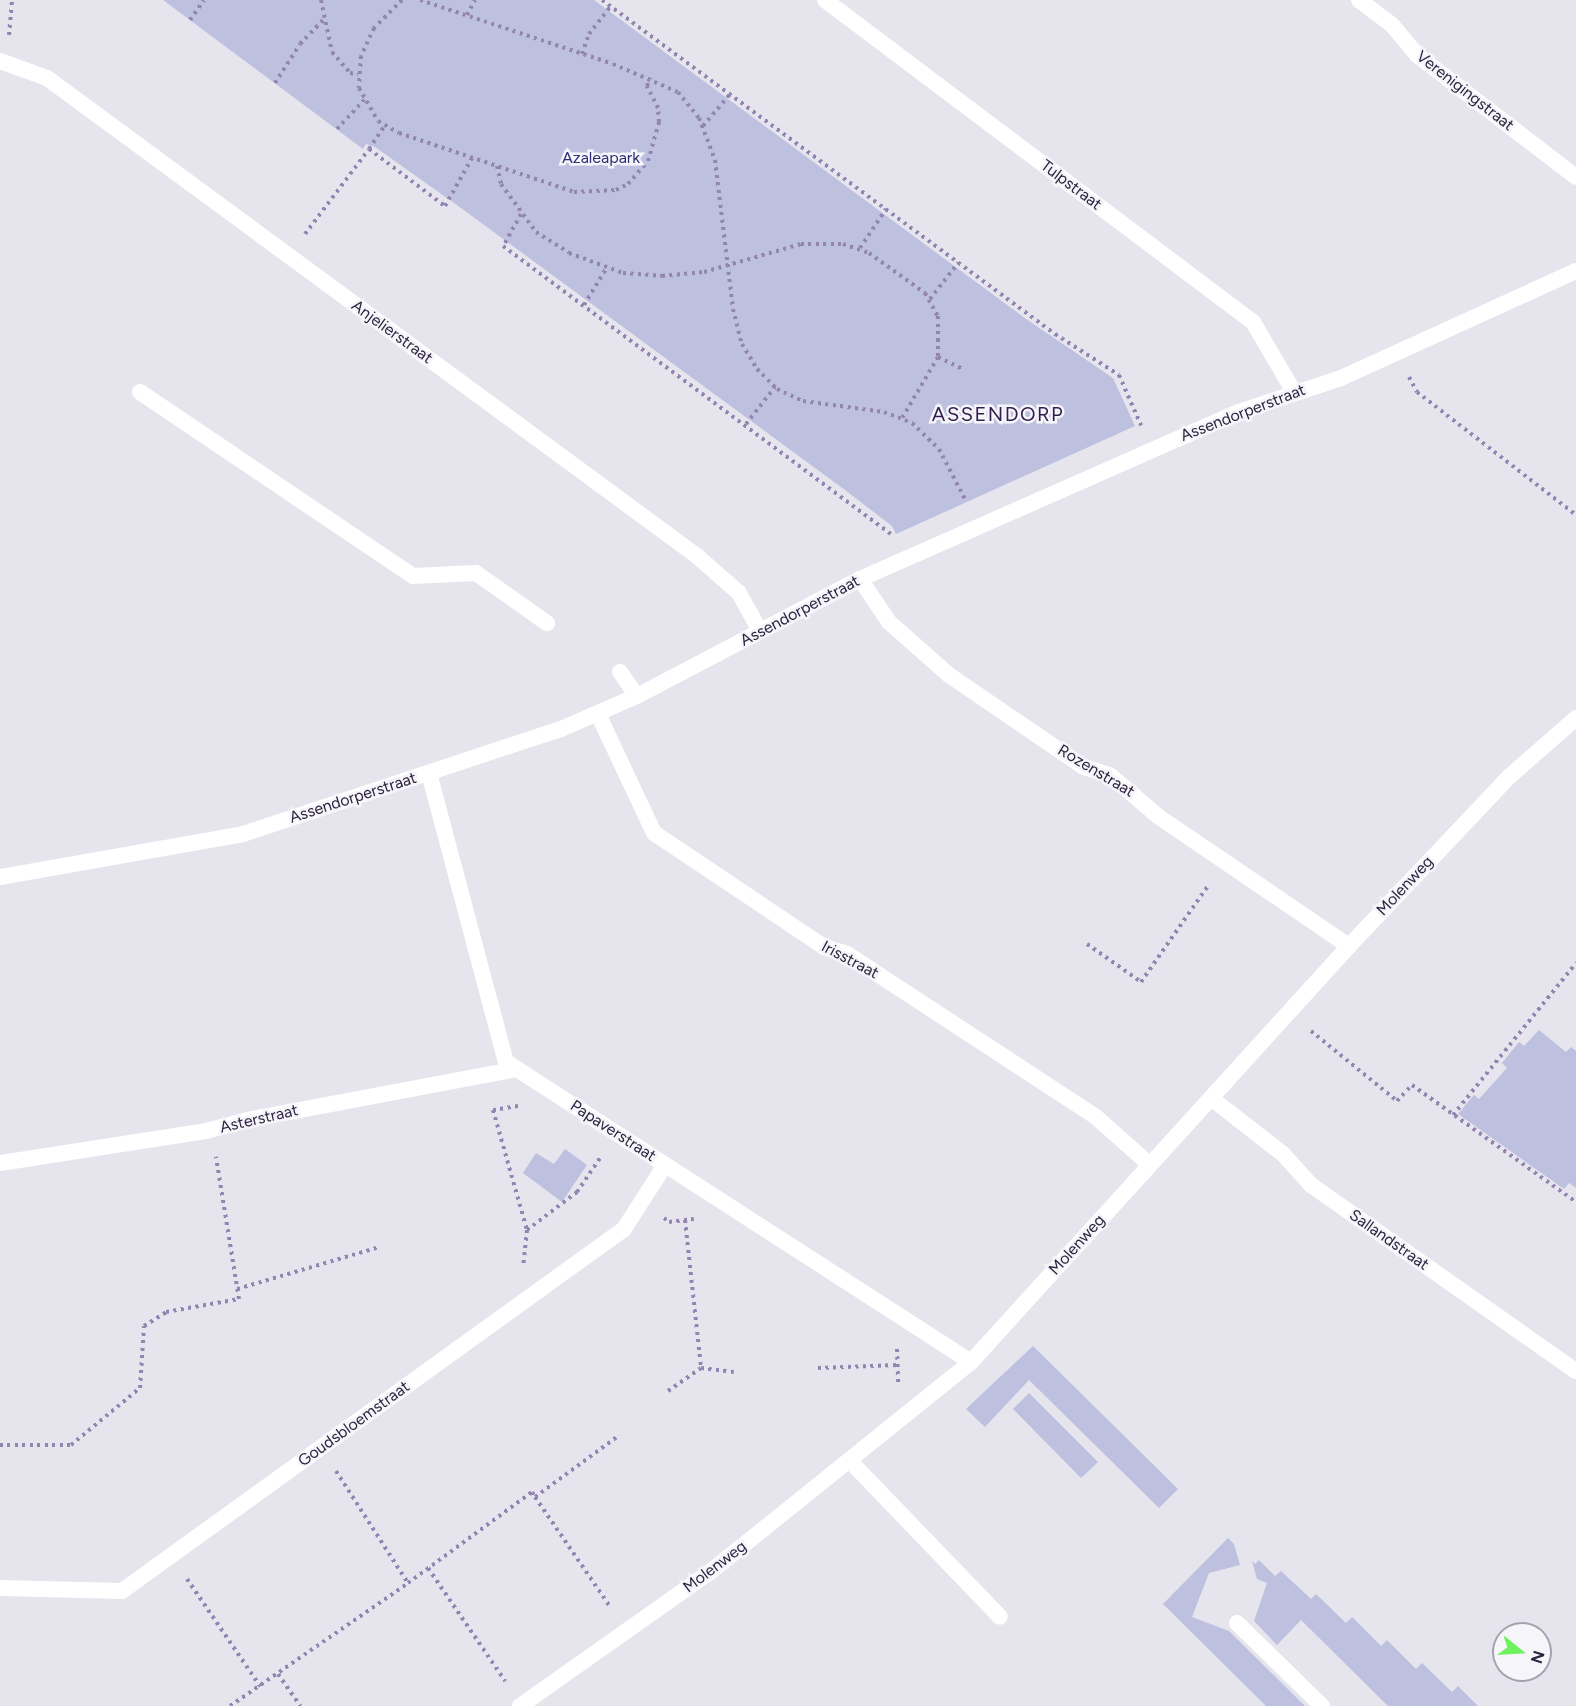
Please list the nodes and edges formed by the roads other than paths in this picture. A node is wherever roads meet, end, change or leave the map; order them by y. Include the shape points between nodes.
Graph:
1 (825, 0) edge
2 (1359, 0) edge
3 (0, 60) edge
4 (1576, 177) edge
5 (1576, 271) edge
6 (140, 392) dead end
7 (1294, 392) junction
8 (860, 579) junction
9 (547, 623) dead end
10 (760, 631) junction
11 (620, 672) dead end
12 (637, 696) junction
13 (598, 714) junction
14 (1574, 723) edge
15 (429, 773) junction
16 (0, 877) edge
17 (1349, 946) junction
18 (517, 1069) junction
19 (1211, 1098) junction
20 (0, 1163) edge
21 (1150, 1165) junction
22 (665, 1166) junction
23 (972, 1362) junction
24 (1576, 1371) edge
25 (850, 1461) junction
26 (0, 1588) edge
27 (1000, 1617) dead end
28 (1237, 1623) dead end
29 (521, 1705) edge
30 (1322, 1706) edge

1 - 7 street, Tulpstraat via 1253,322
2 - 4 street, Verenigingstraat via 1392,25 1417,55
3 - 10 street, Anjelierstraat via 47,78 697,556 739,593
5 - 7 street, Assendorperstraat via 1341,378
6 - 9 street via 413,576 476,573
7 - 8 street, Assendorperstraat via 1228,416
8 - 10 street, Assendorperstraat
8 - 17 street, Rozenstraat via 890,622 949,675 1084,767 1111,776 1159,817
10 - 12 street, Assendorperstraat
11 - 12 street
12 - 13 street, Assendorperstraat
13 - 15 street, Assendorperstraat
13 - 21 street, Irisstraat via 654,832 824,947 857,960 1096,1117
14 - 17 street, Molenweg via 1510,776
15 - 16 street, Assendorperstraat via 243,834
15 - 18 street, Papaverstraat via 506,1062
17 - 19 street, Molenweg
18 - 20 street, Asterstraat via 212,1130
18 - 22 street, Papaverstraat
19 - 21 street, Molenweg
19 - 24 street, Sallandstraat via 1283,1154 1311,1185
21 - 23 street, Molenweg
22 - 23 street, Papaverstraat
22 - 26 street, Goudsbloemstraat via 624,1229 122,1591
23 - 25 street, Molenweg
25 - 27 street
25 - 29 street, Molenweg via 710,1572
28 - 30 street

